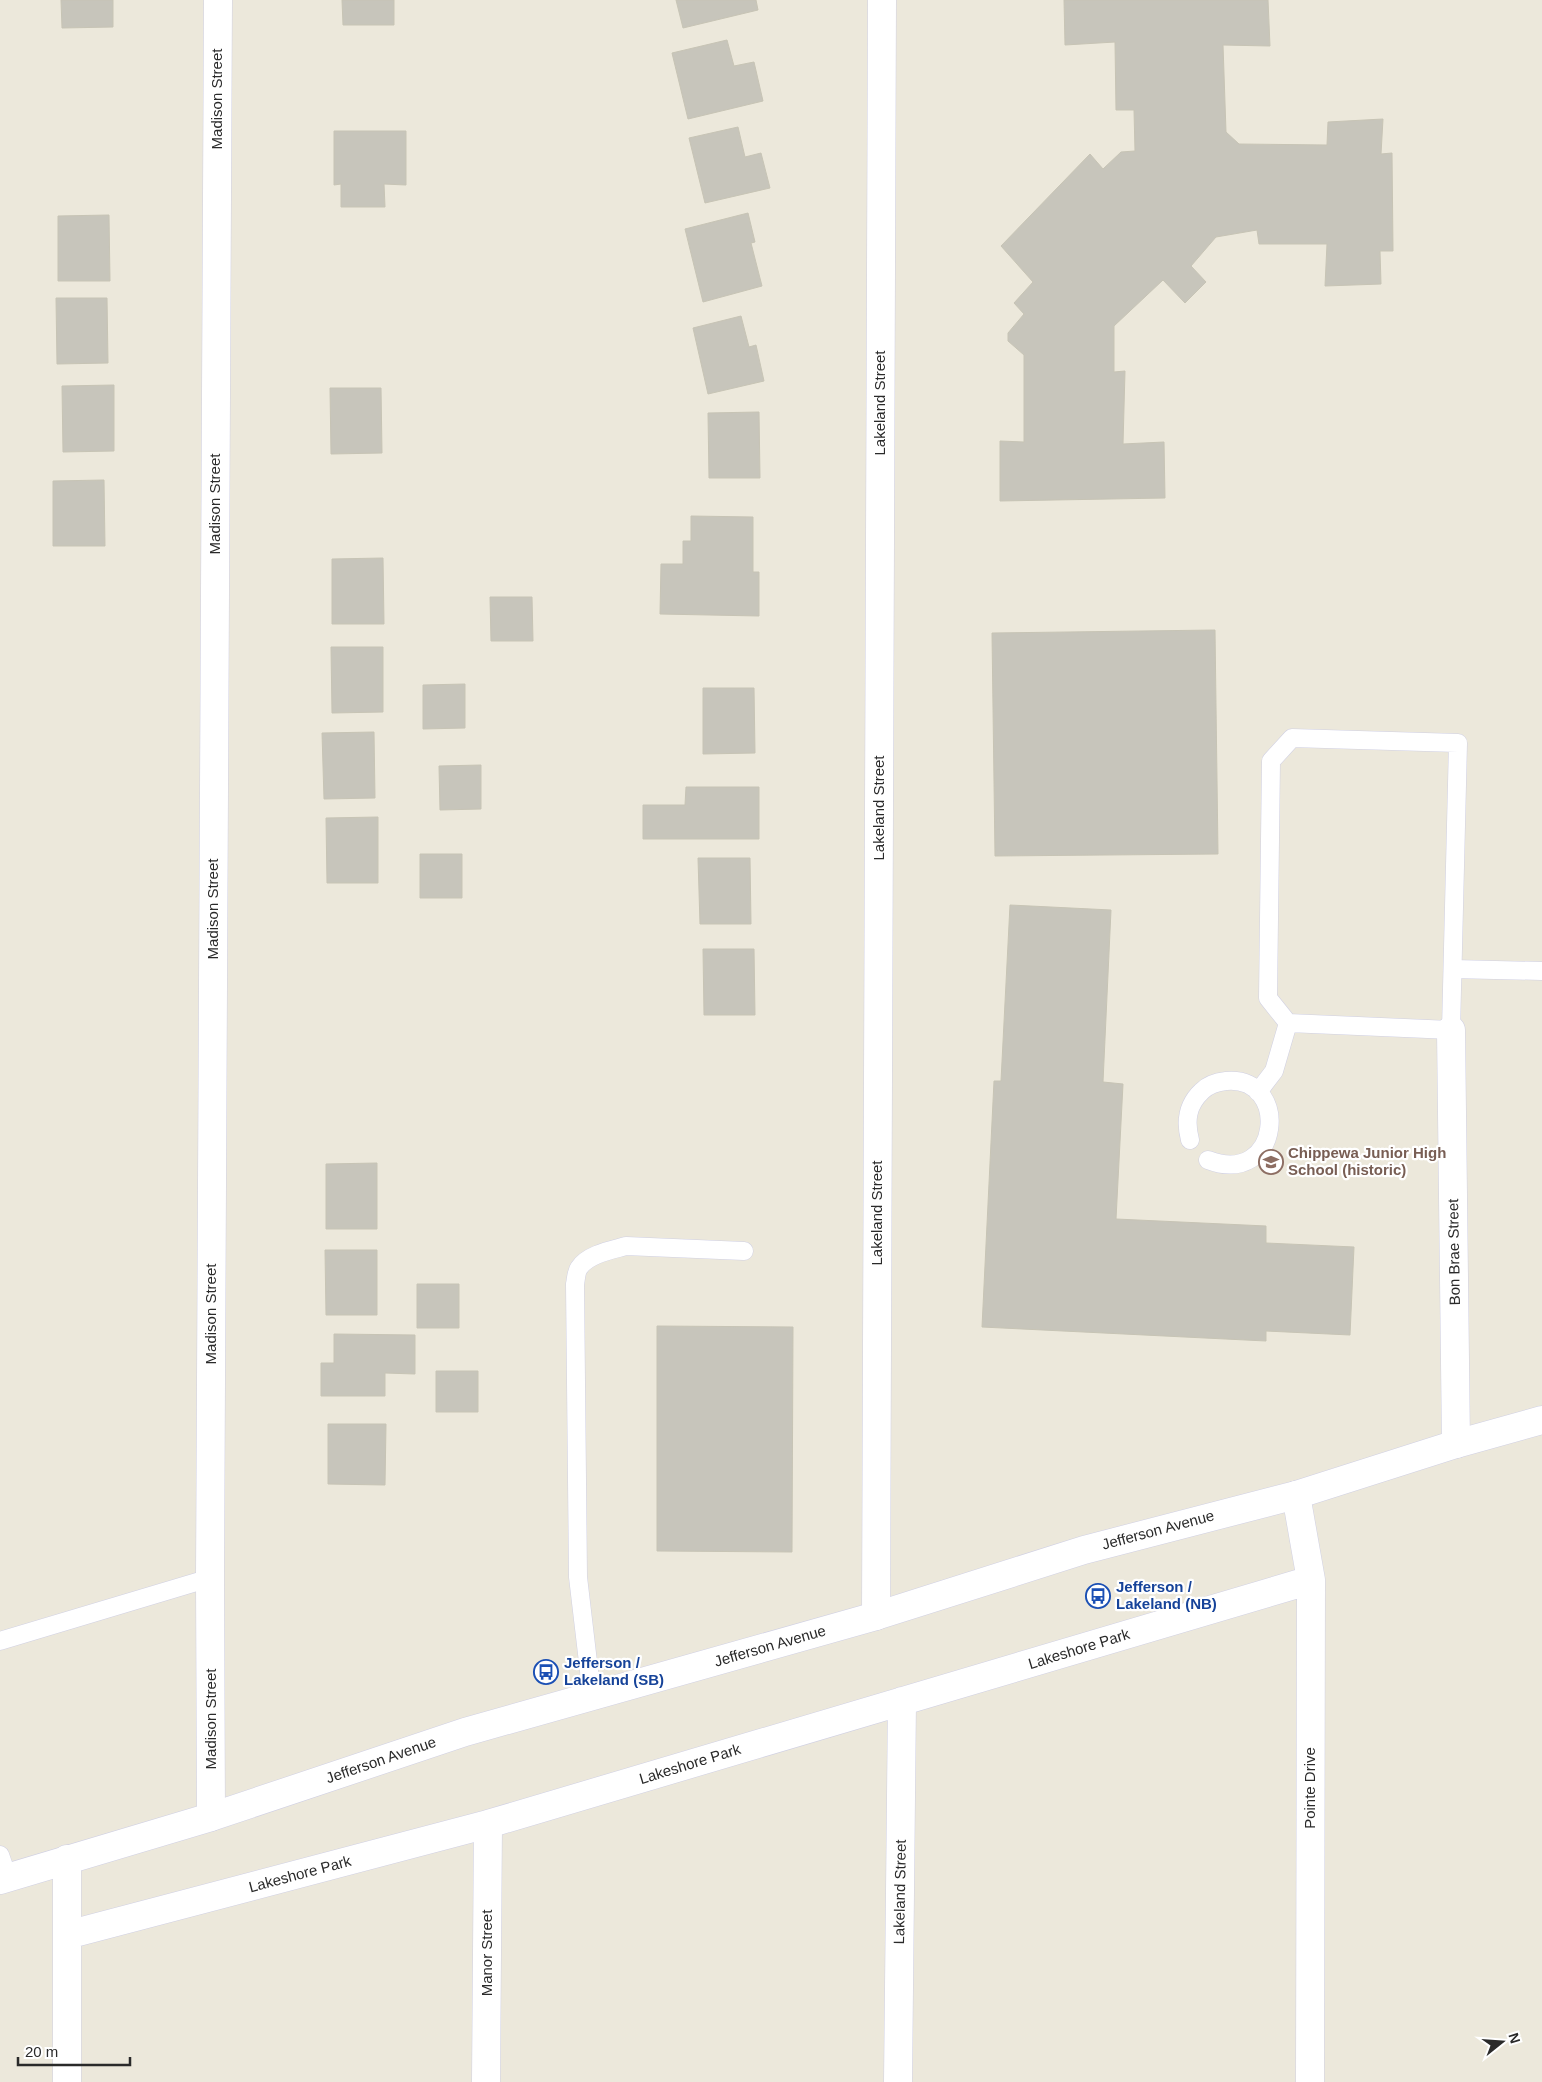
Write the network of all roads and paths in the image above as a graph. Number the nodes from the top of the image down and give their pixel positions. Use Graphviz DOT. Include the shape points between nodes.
graph roads {
  1 [pos="218,0"];
  2 [pos="882,0"];
  3 [pos="1453,969"];
  4 [pos="1542,971"];
  5 [pos="1288,1023"];
  6 [pos="1451,1030"];
  7 [pos="1258,1092"];
  8 [pos="1190,1140"];
  9 [pos="1208,1160"];
  10 [pos="744,1251"];
  11 [pos="1542,1420"];
  12 [pos="1456,1444"];
  13 [pos="1296,1495"];
  14 [pos="210,1578"];
  15 [pos="1311,1580"];
  16 [pos="876,1616"];
  17 [pos="0,1641"];
  18 [pos="592,1696"];
  19 [pos="902,1701"];
  20 [pos="211,1817"];
  21 [pos="488,1824"];
  22 [pos="67,1859"];
  23 [pos="2,1871"];
  24 [pos="66,1936"];
  25 [pos="67,2082"];
  26 [pos="486,2082"];
  27 [pos="898,2082"];
  28 [pos="1310,2082"];
  1 -- 14 [label="street, Madison Street"];
  2 -- 16 [label="street, Lakeland Street"];
  3 -- 4 [label="lane"];
  3 -- 5 [label="lane" via="1458,743 1292,738 1271,762 1268,998"];
  3 -- 6 [label="lane"];
  5 -- 6 [label="lane"];
  5 -- 7 [label="lane" via="1274,1071"];
  6 -- 12 [label="street, Bon Brae Street"];
  7 -- 8 [label="lane" via="1245,1084 1231,1081 1217,1082 1204,1088 1188,1112"];
  7 -- 9 [label="lane" via="1270,1116 1270,1129 1259,1153 1235,1165 1221,1165"];
  10 -- 18 [label="lane" via="626,1246 591,1258 579,1268 575,1284 578,1577"];
  11 -- 12 [label="street, Jefferson Avenue"];
  12 -- 13 [label="street, Jefferson Avenue"];
  13 -- 15 [label="street, Pointe Drive"];
  13 -- 16 [label="street, Jefferson Avenue" via="1084,1550"];
  14 -- 17 [label="lane"];
  14 -- 20 [label="street, Madison Street"];
  15 -- 19 [label="street, Lakeshore Park"];
  15 -- 28 [label="street, Pointe Drive"];
  16 -- 18 [label="street, Jefferson Avenue"];
  18 -- 20 [label="street, Jefferson Avenue" via="465,1732"];
  19 -- 21 [label="street, Lakeshore Park"];
  19 -- 27 [label="street, Lakeland Street"];
  20 -- 22 [label="street, Jefferson Avenue"];
  21 -- 24 [label="street, Lakeshore Park"];
  21 -- 26 [label="street, Manor Street"];
  22 -- 23 [label="street, Jefferson Avenue"];
  22 -- 24 [label="street"];
  24 -- 25 [label="street"];
}
